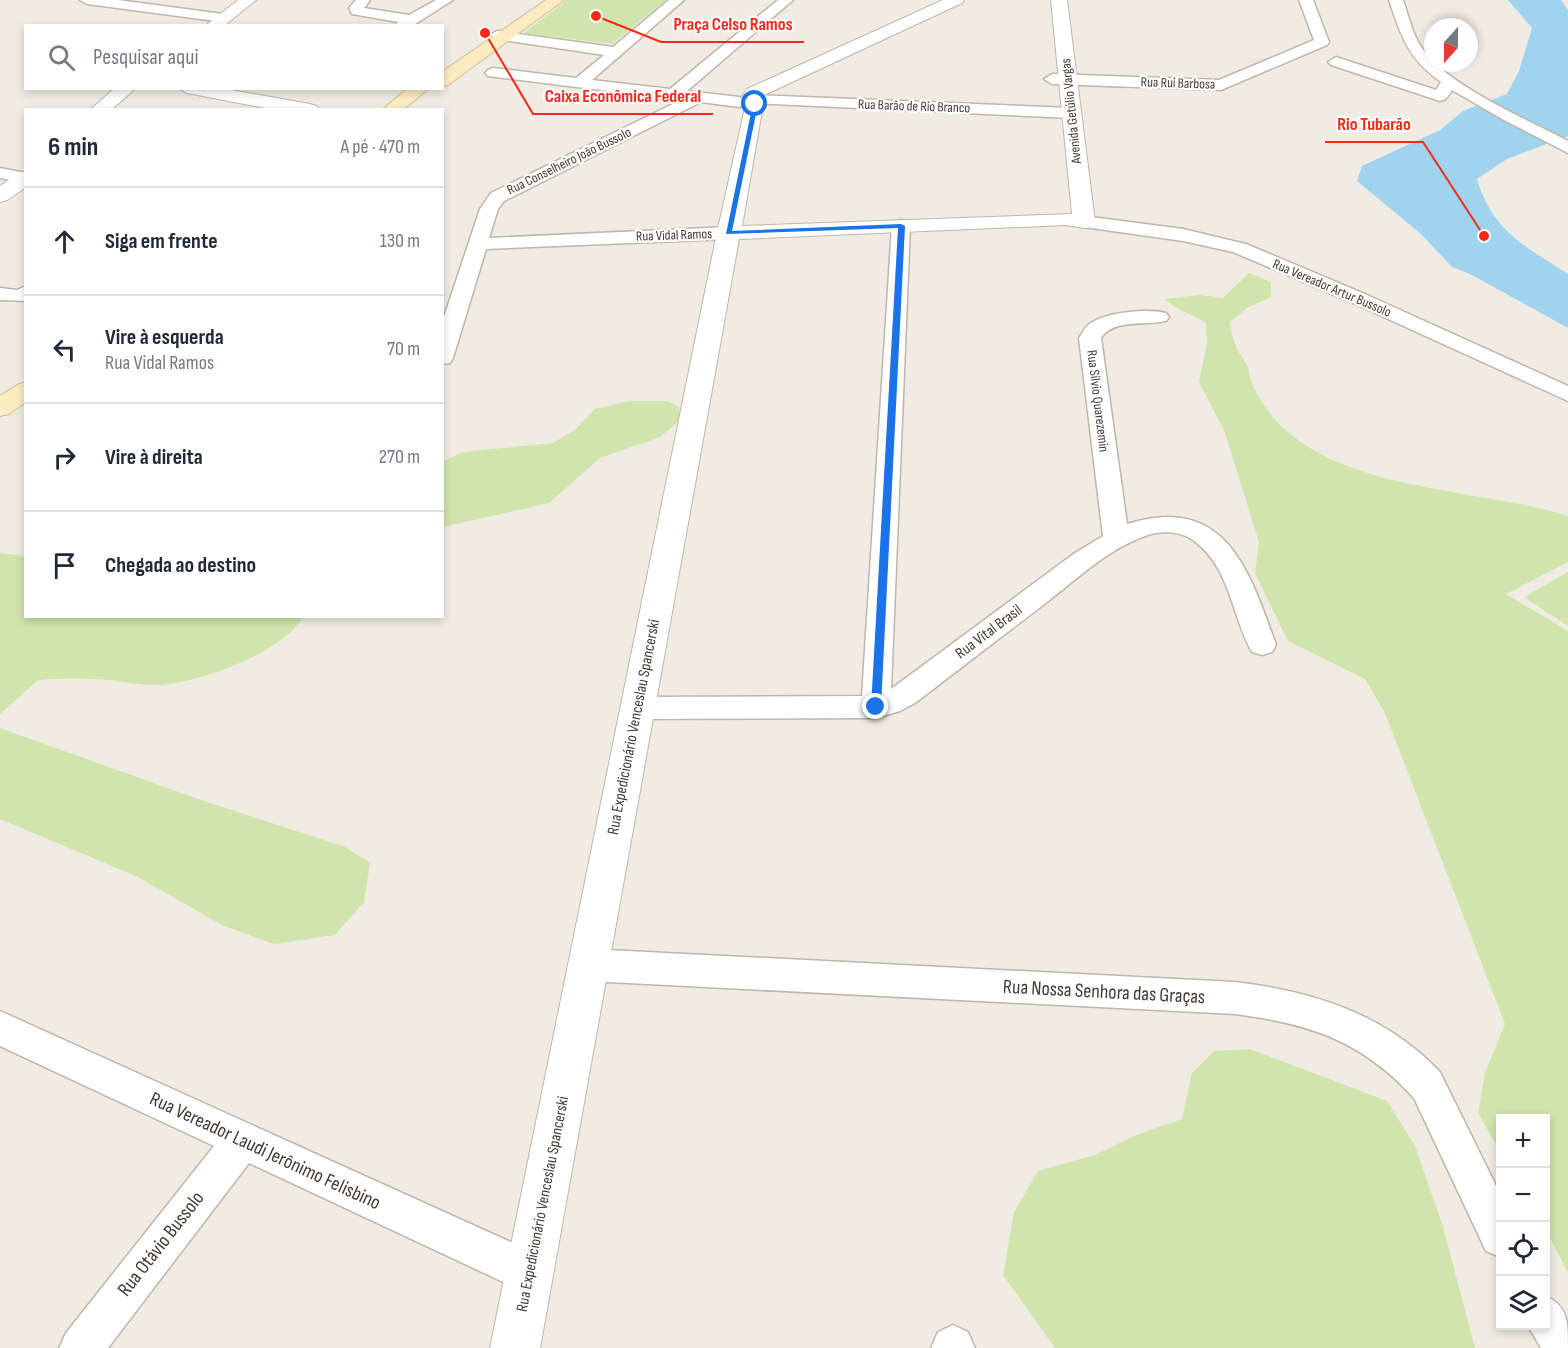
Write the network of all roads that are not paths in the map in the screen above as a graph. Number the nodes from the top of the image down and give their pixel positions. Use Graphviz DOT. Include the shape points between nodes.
graph roads {
  1 [pos="87,0"];
  2 [pos="248,0"];
  3 [pos="262,0"];
  4 [pos="363,0"];
  5 [pos="446,0"];
  6 [pos="546,0"];
  7 [pos="556,0"];
  8 [pos="677,0"];
  9 [pos="786,0"];
  10 [pos="956,0"];
  11 [pos="1059,0"];
  12 [pos="1396,0"];
  13 [pos="1302,7"];
  14 [pos="1050,12"];
  15 [pos="222,23"];
  16 [pos="406,23"];
  17 [pos="501,35"];
  18 [pos="616,52"];
  19 [pos="466,60"];
  20 [pos="1336,62"];
  21 [pos="444,72"];
  22 [pos="493,73"];
  23 [pos="1059,76"];
  24 [pos="444,79"];
  25 [pos="578,84"];
  26 [pos="1454,84"];
  27 [pos="124,90"];
  28 [pos="141,90"];
  29 [pos="198,90"];
  30 [pos="417,90"];
  31 [pos="429,90"];
  32 [pos="673,95"];
  33 [pos="697,98"];
  34 [pos="750,101"];
  35 [pos="102,108"];
  36 [pos="119,108"];
  37 [pos="299,108"];
  38 [pos="394,108"];
  39 [pos="405,108"];
  40 [pos="1063,112"];
  41 [pos="1568,148"];
  42 [pos="14,175"];
  43 [pos="0,196"];
  44 [pos="1075,220"];
  45 [pos="901,226"];
  46 [pos="728,233"];
  47 [pos="479,244"];
  48 [pos="0,294"];
  49 [pos="24,294"];
  50 [pos="1160,316"];
  51 [pos="444,352"];
  52 [pos="18,388"];
  53 [pos="1568,394"];
  54 [pos="0,408"];
  55 [pos="1116,540"];
  56 [pos="1262,645"];
  57 [pos="876,707"];
  58 [pos="638,708"];
  59 [pos="588,965"];
  60 [pos="0,1028"];
  61 [pos="242,1141"];
  62 [pos="1496,1229"];
  63 [pos="531,1273"];
  64 [pos="1550,1325"];
  65 [pos="81,1348"];
  66 [pos="515,1348"];
  67 [pos="1565,1348"];
  1 -- 15 [label="street"];
  2 -- 15 [label="street"];
  3 -- 15 [label="street"];
  4 -- 16 [label="street" via="357,11"];
  5 -- 16 [label="street"];
  6 -- 17 [label="main road"];
  7 -- 17 [label="main road"];
  8 -- 18 [label="street"];
  9 -- 32 [label="street"];
  10 -- 34 [label="street" via="753,93"];
  11 -- 14 [label="street, Avenida Getúlio Vargas"];
  12 -- 26 [label="street" via="1416,52"];
  13 -- 23 [label="street, Rua Rui Barbosa" via="1313,34 1322,42 1296,49 1221,85"];
  14 -- 23 [label="street, Avenida Getúlio Vargas"];
  17 -- 18 [label="street"];
  17 -- 19 [label="main road"];
  18 -- 25 [label="street"];
  19 -- 21 [label="main road"];
  19 -- 24 [label="main road"];
  20 -- 26 [label="street" via="1440,96"];
  22 -- 25 [label="street, Rua Barão de Rio Branco"];
  23 -- 40 [label="street, Avenida Getúlio Vargas"];
  25 -- 32 [label="street, Rua Barão de Rio Branco"];
  26 -- 41 [label="street"];
  27 -- 35 [label="street"];
  28 -- 36 [label="street"];
  29 -- 37 [label="street"];
  30 -- 38 [label="main road"];
  31 -- 39 [label="main road"];
  32 -- 33 [label="street, Rua Barão de Rio Branco"];
  33 -- 34 [label="street, Rua Barão de Rio Branco"];
  33 -- 47 [label="street, Rua Conselheiro João Bussolo" via="503,193 491,204"];
  34 -- 40 [label="street, Rua Barão de Rio Branco"];
  34 -- 46 [label="street, Rua Expedicionário Venceslau Spancerski"];
  40 -- 44 [label="street, Avenida Getúlio Vargas"];
  42 -- 43 [label="street"];
  44 -- 45 [label="street, Rua Vidal Ramos"];
  44 -- 53 [label="street, Rua Vereador Artur Bussolo" via="1183,235 1239,248"];
  45 -- 46 [label="street, Rua Vidal Ramos"];
  45 -- 57 [label="street"];
  46 -- 47 [label="street, Rua Vidal Ramos"];
  46 -- 58 [label="street, Rua Expedicionário Venceslau Spancerski"];
  47 -- 51 [label="street, Rua Conselheiro João Bussolo"];
  48 -- 49 [label="street"];
  50 -- 55 [label="street, Rua Sílvio Quarezemin" via="1101,325 1090,338"];
  52 -- 54 [label="main road"];
  55 -- 56 [label="street, Rua Vital Brasil" via="1156,525 1180,525 1201,533 1224,557 1236,578"];
  55 -- 57 [label="street, Rua Vital Brasil" via="905,695"];
  57 -- 58 [label="street, Rua Vital Brasil"];
  58 -- 59 [label="street, Rua Expedicionário Venceslau Spancerski"];
  59 -- 62 [label="street, Rua Nossa Senhora das Graças" via="1235,998 1287,1005 1324,1016 1366,1037 1414,1070 1427,1085"];
  59 -- 63 [label="street, Rua Expedicionário Venceslau Spancerski"];
  60 -- 61 [label="street, Rua Vereador Laudi Jerônimo Felisbino"];
  61 -- 63 [label="street, Rua Vereador Laudi Jerônimo Felisbino"];
  61 -- 65 [label="street, Rua Otávio Bussolo"];
  63 -- 66 [label="street, Rua Expedicionário Venceslau Spancerski"];
  64 -- 67 [label="street"];
}
